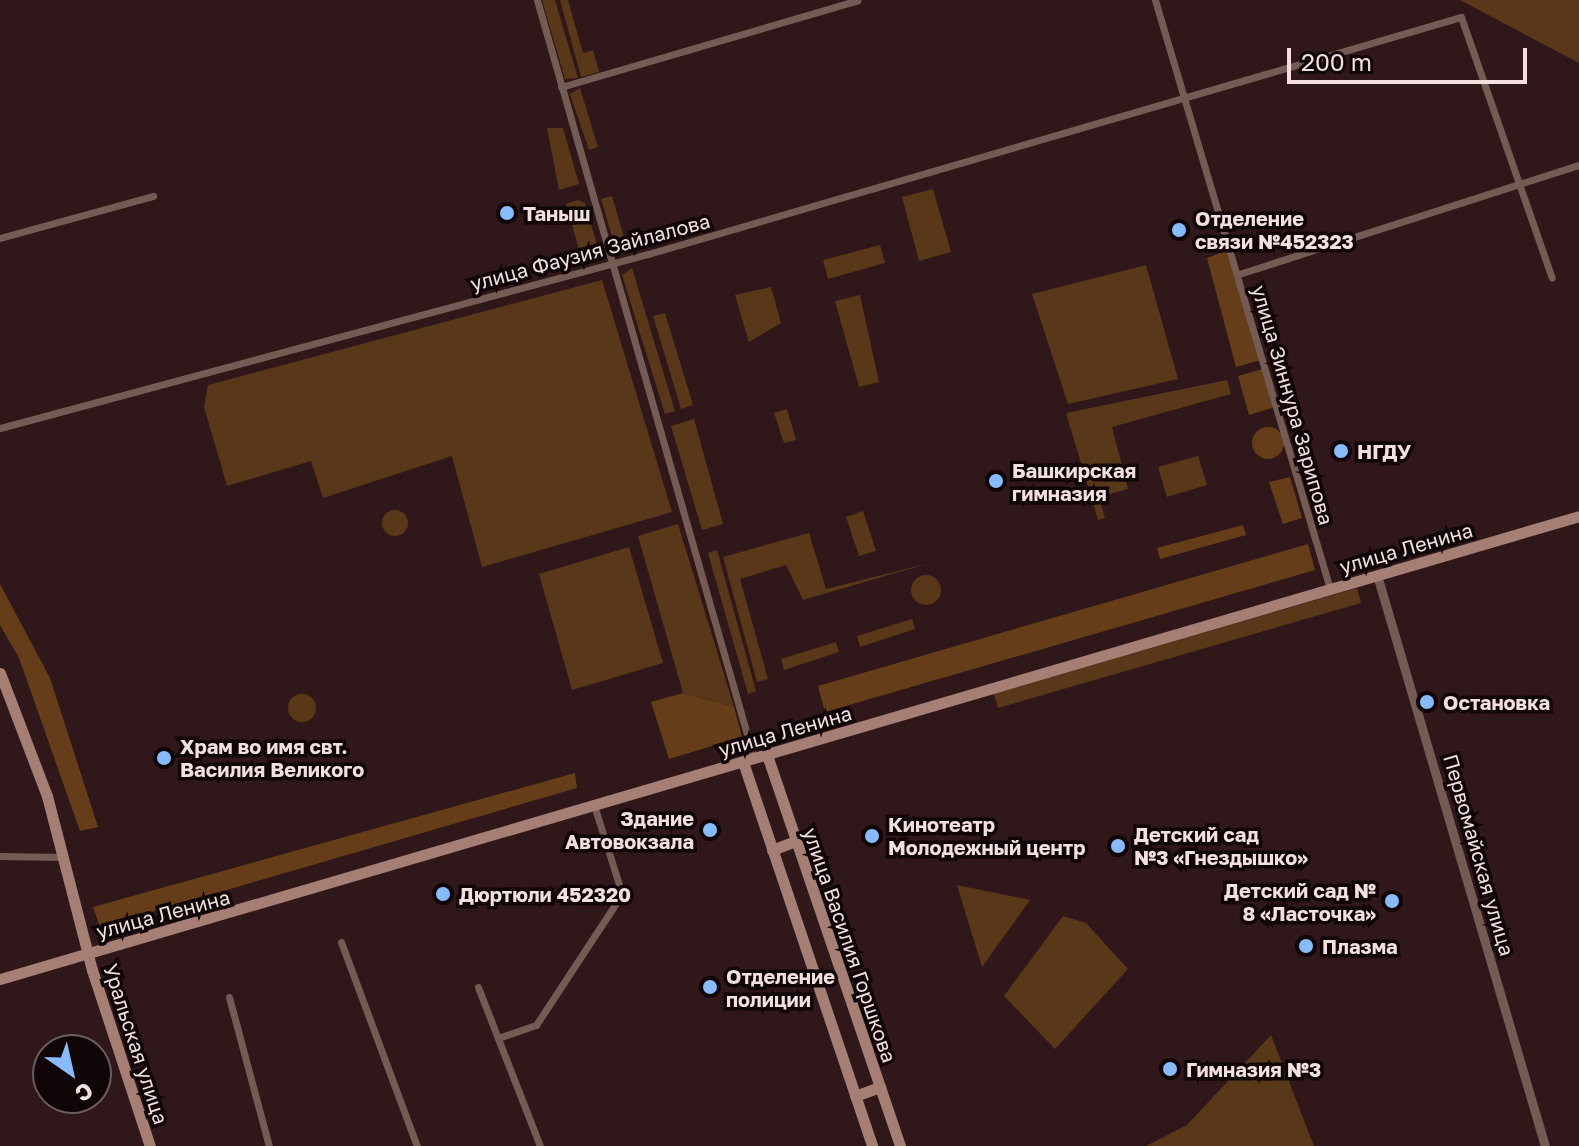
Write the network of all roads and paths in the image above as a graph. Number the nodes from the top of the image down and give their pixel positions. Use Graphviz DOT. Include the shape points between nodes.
graph roads {
  1 [pos="537,0"];
  2 [pos="858,0"];
  3 [pos="1155,0"];
  4 [pos="561,87"];
  5 [pos="1186,100"];
  6 [pos="1579,165"];
  7 [pos="1521,184"];
  8 [pos="153,196"];
  9 [pos="0,238"];
  10 [pos="612,263"];
  11 [pos="1239,274"];
  12 [pos="1552,278"];
  13 [pos="0,428"];
  14 [pos="1579,516"];
  15 [pos="1377,575"];
  16 [pos="1330,589"];
  17 [pos="0,673"];
  18 [pos="767,755"];
  19 [pos="748,760"];
  20 [pos="594,805"];
  21 [pos="796,841"];
  22 [pos="772,850"];
  23 [pos="0,856"];
  24 [pos="63,857"];
  25 [pos="341,942"];
  26 [pos="88,953"];
  27 [pos="0,979"];
  28 [pos="478,987"];
  29 [pos="229,997"];
  30 [pos="498,1038"];
  31 [pos="880,1087"];
  32 [pos="855,1096"];
  33 [pos="150,1146"];
  34 [pos="269,1146"];
  35 [pos="417,1146"];
  36 [pos="540,1146"];
  37 [pos="872,1146"];
  38 [pos="900,1146"];
  39 [pos="1545,1146"];
  1 -- 4 [label="street"];
  2 -- 4 [label="street"];
  3 -- 5 [label="street, улица Зиннура Зарипова"];
  4 -- 10 [label="street"];
  5 -- 7 [label="street, улица Фаузия Зайлалова" via="1461,17"];
  5 -- 10 [label="street, улица Фаузия Зайлалова"];
  5 -- 11 [label="street, улица Зиннура Зарипова"];
  6 -- 7 [label="street"];
  7 -- 11 [label="street"];
  7 -- 12 [label="street"];
  8 -- 9 [label="street"];
  10 -- 13 [label="street, улица Фаузия Зайлалова"];
  10 -- 19 [label="street"];
  11 -- 16 [label="street, улица Зиннура Зарипова"];
  14 -- 15 [label="main road, улица Ленина"];
  15 -- 16 [label="main road, улица Ленина"];
  15 -- 39 [label="street, Первомайская улица"];
  16 -- 18 [label="main road, улица Ленина"];
  17 -- 24 [label="main road, Уральская улица" via="34,755"];
  18 -- 19 [label="main road, улица Ленина"];
  18 -- 21 [label="main road, улица Василия Горшкова"];
  19 -- 20 [label="main road, улица Ленина"];
  19 -- 22 [label="main road"];
  20 -- 26 [label="main road, улица Ленина"];
  20 -- 30 [label="street" via="622,894 536,1025"];
  21 -- 22 [label="main road"];
  21 -- 31 [label="main road, улица Василия Горшкова"];
  22 -- 32 [label="main road"];
  23 -- 24 [label="street"];
  24 -- 26 [label="main road, Уральская улица"];
  25 -- 35 [label="street"];
  26 -- 27 [label="main road, улица Ленина"];
  26 -- 33 [label="main road, Уральская улица"];
  28 -- 30 [label="street"];
  29 -- 34 [label="street"];
  30 -- 36 [label="street"];
  31 -- 32 [label="main road"];
  31 -- 38 [label="main road, улица Василия Горшкова"];
  32 -- 37 [label="main road"];
}
